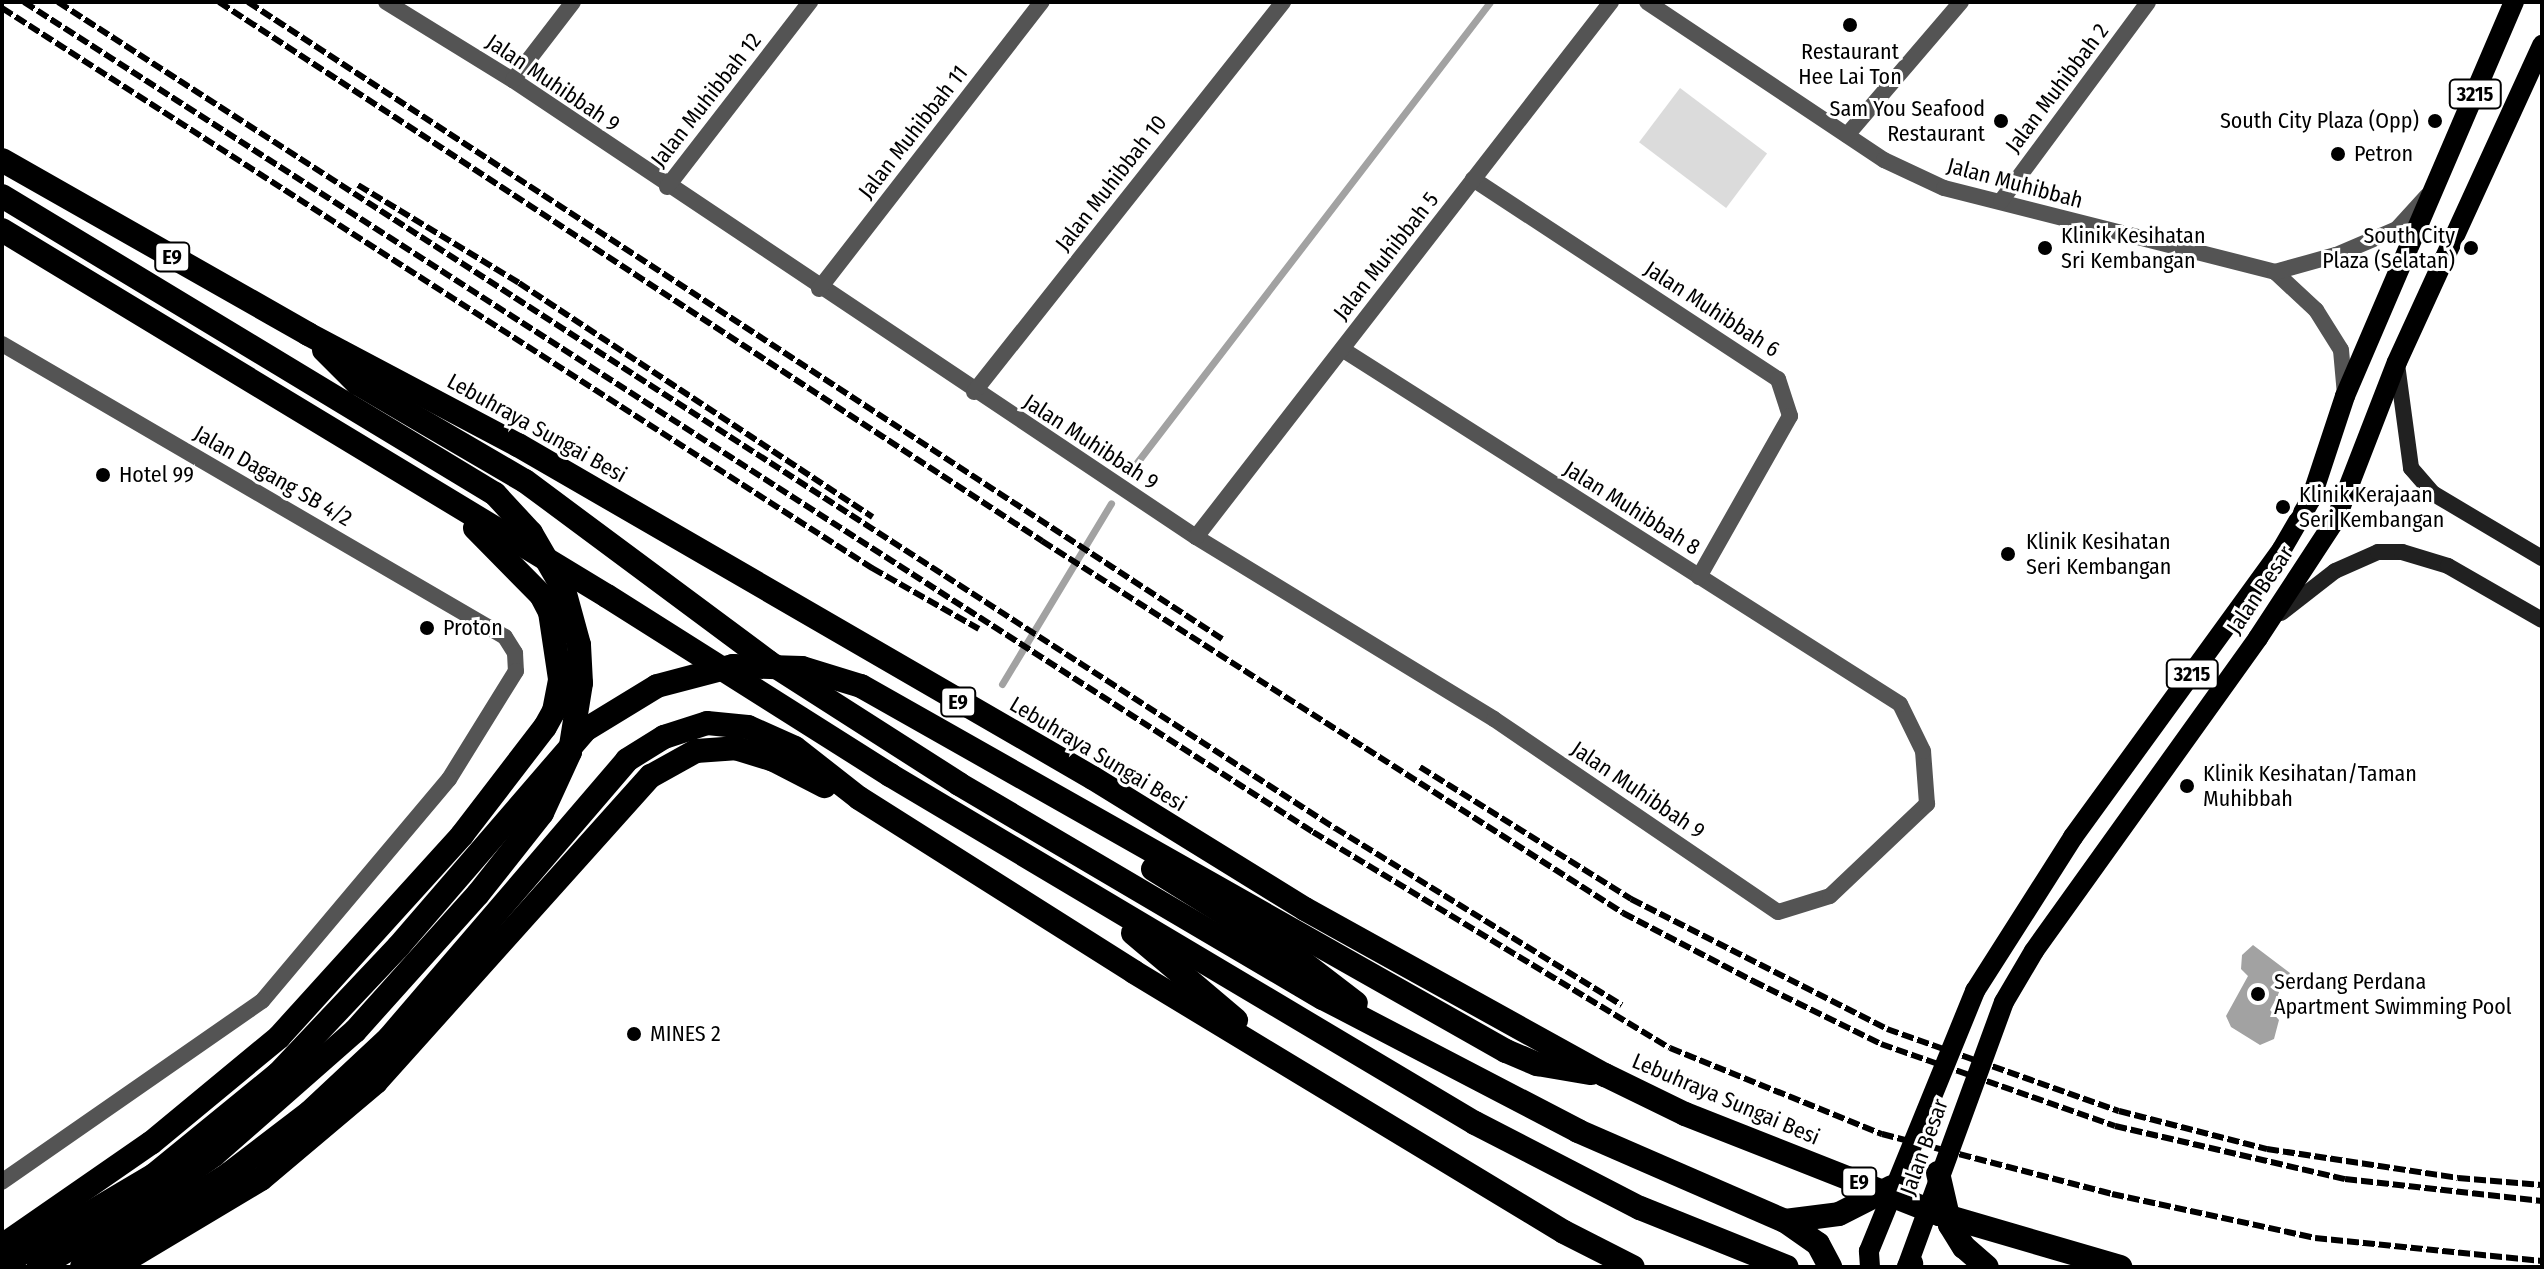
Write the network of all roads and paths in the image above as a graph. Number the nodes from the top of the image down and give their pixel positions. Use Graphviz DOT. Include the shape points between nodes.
graph roads {
  1 [pos="386,2"];
  2 [pos="573,2"];
  3 [pos="810,2"];
  4 [pos="1042,2"];
  5 [pos="1283,2"];
  6 [pos="1611,2"];
  7 [pos="1647,2"];
  8 [pos="1961,2"];
  9 [pos="2148,2"];
  10 [pos="2514,2"];
  11 [pos="2542,45"];
  12 [pos="513,80"];
  13 [pos="1847,135"];
  14 [pos="2,160"];
  15 [pos="1473,179"];
  16 [pos="667,187"];
  17 [pos="2435,187"];
  18 [pos="2,196"];
  19 [pos="2001,201"];
  20 [pos="2,230"];
  21 [pos="2275,272"];
  22 [pos="819,289"];
  23 [pos="308,334"];
  24 [pos="2,344"];
  25 [pos="1342,349"];
  26 [pos="2397,362"];
  27 [pos="974,392"];
  28 [pos="2345,396"];
  29 [pos="442,497"];
  30 [pos="1196,537"];
  31 [pos="2542,558"];
  32 [pos="1699,577"];
  33 [pos="2542,620"];
  34 [pos="2258,638"];
  35 [pos="1900,704"];
  36 [pos="859,798"];
  37 [pos="1112,829"];
  38 [pos="1115,911"];
  39 [pos="1371,1019"];
  40 [pos="1249,1038"];
  41 [pos="1605,1075"];
  42 [pos="1938,1173"];
  43 [pos="2,1182"];
  44 [pos="1896,1184"];
  45 [pos="1785,1221"];
  46 [pos="2,1246"];
  47 [pos="2,1265"];
  48 [pos="1909,1266"];
  49 [pos="39,1267"];
  50 [pos="82,1267"];
  51 [pos="114,1267"];
  52 [pos="1633,1267"];
  53 [pos="1787,1267"];
  54 [pos="1830,1267"];
  55 [pos="1870,1267"];
  56 [pos="1987,1267"];
  57 [pos="2120,1267"];
  1 -- 12 [label="street, Jalan Muhibbah 9"];
  2 -- 12 [label="street"];
  3 -- 16 [label="street, Jalan Muhibbah 12"];
  4 -- 22 [label="street, Jalan Muhibbah 11"];
  5 -- 27 [label="street, Jalan Muhibbah 10"];
  6 -- 15 [label="street, Jalan Muhibbah 5"];
  7 -- 13 [label="street, Jalan Muhibbah"];
  8 -- 13 [label="street"];
  9 -- 19 [label="street, Jalan Muhibbah 2"];
  10 -- 17 [label="main road, Jalan Besar / 3215"];
  11 -- 26 [label="main road, Jalan Besar / 3215"];
  12 -- 16 [label="street, Jalan Muhibbah 9"];
  13 -- 19 [label="street, Jalan Muhibbah" via="1884,160 1944,188"];
  14 -- 23 [label="highway, Lebuhraya Sungai Besi / E9"];
  15 -- 25 [label="street, Jalan Muhibbah 5"];
  15 -- 32 [label="street, Jalan Muhibbah 6" via="1778,379 1790,416"];
  16 -- 22 [label="street, Jalan Muhibbah 9"];
  17 -- 21 [label="street" via="2397,229 2336,255"];
  17 -- 28 [label="main road, Jalan Besar / 3215"];
  18 -- 49 [label="highway" via="495,494 531,533 564,590 579,645 581,683 570,752 542,813 478,894 355,1031 214,1155 136,1210"];
  19 -- 21 [label="street, Jalan Muhibbah"];
  20 -- 29 [label="highway"];
  21 -- 28 [label="street, Jalan Muhibbah" via="2316,310 2341,350"];
  22 -- 27 [label="street, Jalan Muhibbah 9"];
  23 -- 39 [label="highway" via="357,383 525,481 767,661 851,716 1168,908 1323,998"];
  23 -- 41 [label="highway, Lebuhraya Sungai Besi / E9" via="518,445 1093,778 1305,909"];
  24 -- 43 [label="street, Jalan Dagang SB 4/2" via="505,637 515,653 516,671 449,779 262,1001"];
  25 -- 30 [label="street, Jalan Muhibbah 5"];
  25 -- 32 [label="street, Jalan Muhibbah 8"];
  26 -- 31 [label="main road" via="2411,468 2434,494"];
  26 -- 34 [label="main road, Jalan Besar / 3215" via="2336,519"];
  27 -- 30 [label="street, Jalan Muhibbah 9"];
  28 -- 44 [label="main road, Jalan Besar / 3215" via="2322,474 2282,549 2073,837 1975,991"];
  29 -- 38 [label="highway"];
  29 -- 46 [label="highway" via="546,604 560,661 554,711 462,835 279,1037 151,1143"];
  30 -- 35 [label="street, Jalan Muhibbah 9" via="1494,719 1778,912 1830,896 1927,804 1923,751"];
  32 -- 35 [label="street, Jalan Muhibbah 8"];
  33 -- 34 [label="main road" via="2448,566 2402,552 2378,552 2316,581"];
  34 -- 42 [label="main road, Jalan Besar / 3215" via="2034,951 2004,1002"];
  36 -- 40 [label="highway" via="1134,972"];
  36 -- 50 [label="highway" via="795,748 748,727 707,723 645,746 606,781 389,1038 345,1081 229,1174"];
  36 -- 51 [label="highway" via="753,752 715,748 674,760 625,800 376,1082 261,1179"];
  37 -- 39 [label="highway" via="1135,857 1350,997"];
  37 -- 41 [label="highway" via="1506,1051 1537,1064"];
  37 -- 47 [label="highway" via="861,686 802,668 733,666 657,686 585,730 322,1031 231,1117 154,1175"];
  38 -- 40 [label="highway" via="1162,961 1235,1018"];
  38 -- 53 [label="highway" via="1552,1165 1640,1208"];
  39 -- 45 [label="highway" via="1578,1131"];
  40 -- 52 [label="highway" via="1502,1195"];
  41 -- 57 [label="highway, Lebuhraya Sungai Besi / E9" via="1685,1114 1939,1214"];
  42 -- 48 [label="main road, Jalan Besar / 3215"];
  42 -- 56 [label="highway" via="1950,1225 1964,1247"];
  44 -- 45 [label="highway" via="1839,1214"];
  44 -- 55 [label="main road, Jalan Besar" via="1869,1251"];
  45 -- 54 [label="highway" via="1818,1244"];
}
